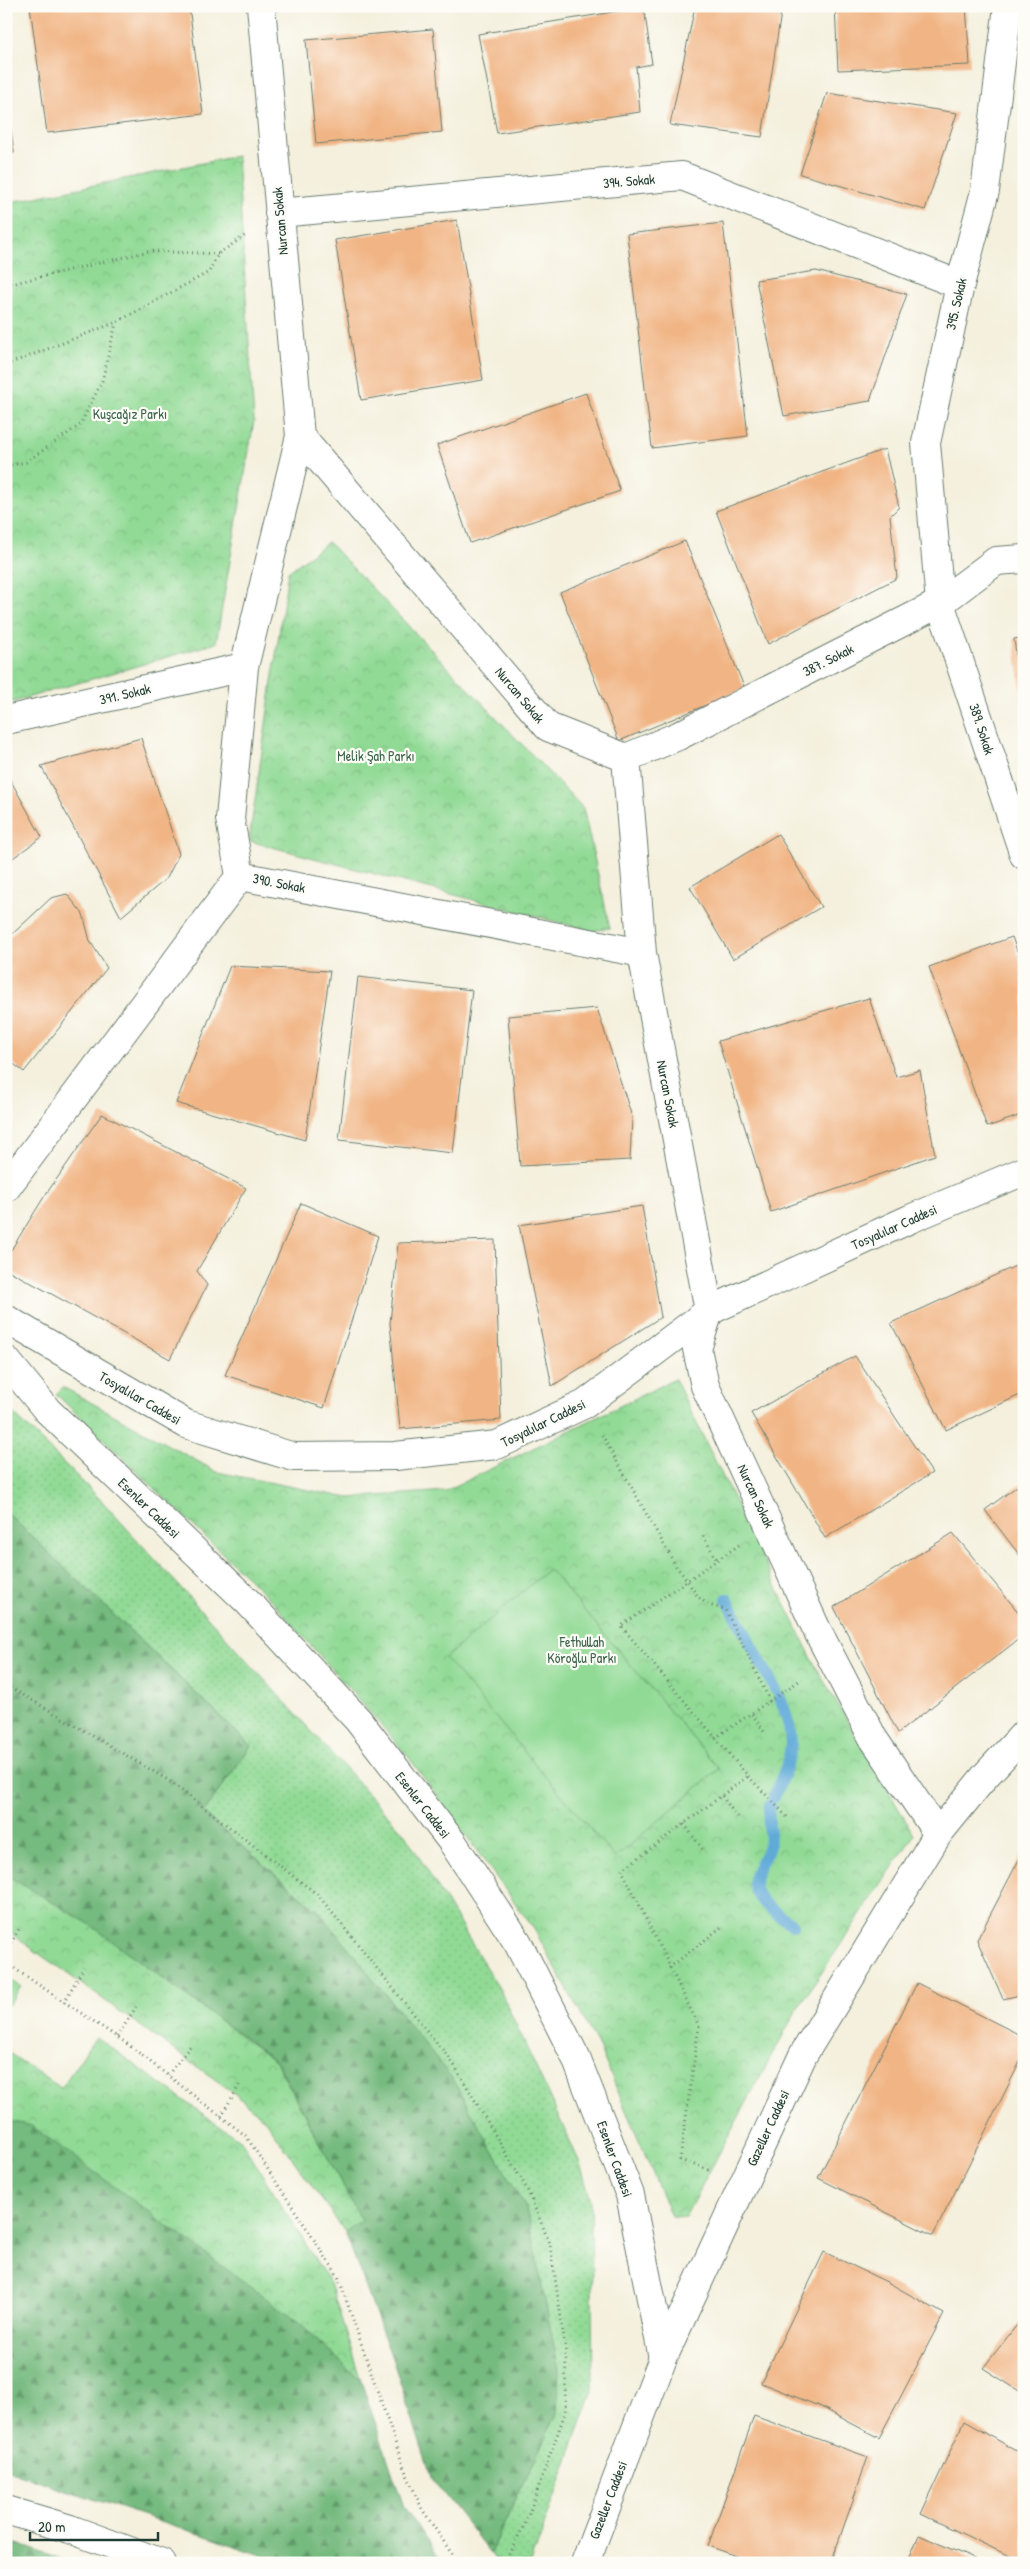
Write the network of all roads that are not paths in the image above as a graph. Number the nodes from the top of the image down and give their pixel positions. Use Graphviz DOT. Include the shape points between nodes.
graph roads {
  1 [pos="261,6"];
  2 [pos="1008,6"];
  3 [pos="279,213"];
  4 [pos="960,285"];
  5 [pos="300,436"];
  6 [pos="1024,559"];
  7 [pos="940,603"];
  8 [pos="244,667"];
  9 [pos="6,720"];
  10 [pos="626,758"];
  11 [pos="1024,855"];
  12 [pos="240,876"];
  13 [pos="642,953"];
  14 [pos="1024,1171"];
  15 [pos="6,1188"];
  16 [pos="708,1311"];
  17 [pos="6,1319"];
  18 [pos="6,1360"];
  19 [pos="1024,1734"];
  20 [pos="938,1834"];
  21 [pos="663,2358"];
  22 [pos="6,2510"];
  23 [pos="162,2563"];
  24 [pos="585,2563"];
  1 -- 3 [label="street, Nurcan Sokak"];
  2 -- 4 [label="street, 395. Sokak" via="985,191"];
  3 -- 4 [label="street, 394. Sokak" via="682,176"];
  3 -- 5 [label="street, Nurcan Sokak"];
  4 -- 7 [label="street, 395. Sokak" via="926,443"];
  5 -- 8 [label="street, Nurcan Sokak"];
  5 -- 10 [label="street, Nurcan Sokak" via="548,727"];
  6 -- 7 [label="street, 387. Sokak" via="996,561"];
  7 -- 10 [label="street, 387. Sokak" via="678,736"];
  7 -- 11 [label="street, 389. Sokak"];
  8 -- 9 [label="street, 391. Sokak"];
  8 -- 12 [label="street, Nurcan Sokak" via="230,819"];
  10 -- 13 [label="street, Nurcan Sokak"];
  12 -- 13 [label="street, 390. Sokak"];
  12 -- 15 [label="street, 390. Sokak"];
  13 -- 16 [label="street, Nurcan Sokak"];
  14 -- 16 [label="street, Tosyalılar Caddesi"];
  16 -- 17 [label="street, Tosyalılar Caddesi" via="585,1404 497,1446 386,1456 294,1457 186,1424"];
  16 -- 20 [label="street, Nurcan Sokak" via="697,1349 705,1386 817,1630 873,1738"];
  18 -- 21 [label="street, Esenler Caddesi" via="47,1410 248,1602 351,1713 464,1859 518,1942 576,2058 630,2195"];
  19 -- 20 [label="street, Gazeller Caddesi"];
  20 -- 21 [label="street, Gazeller Caddesi" via="803,2055"];
  21 -- 24 [label="street, Gazeller Caddesi"];
  22 -- 23 [label="street"];
}
